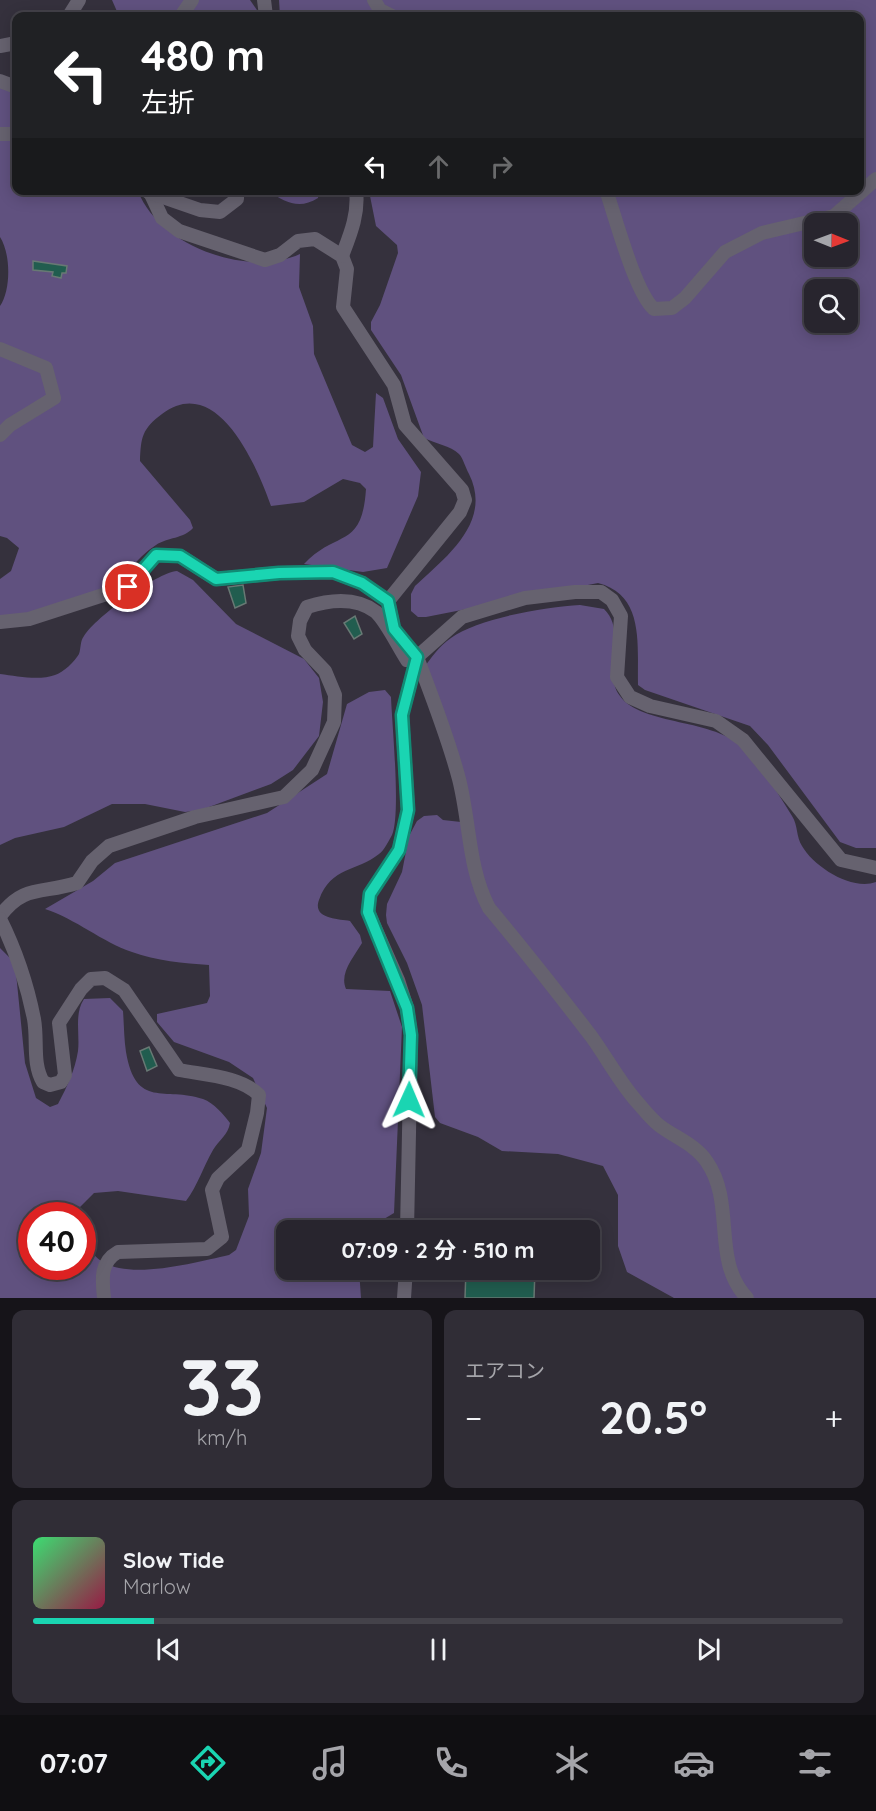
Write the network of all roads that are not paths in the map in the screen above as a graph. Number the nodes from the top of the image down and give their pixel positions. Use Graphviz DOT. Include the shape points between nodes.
graph roads {
  1 [pos="374,0"];
  2 [pos="384,12"];
  3 [pos="876,179"];
  4 [pos="864,190"];
  5 [pos="150,195"];
  6 [pos="158,195"];
  7 [pos="237,195"];
  8 [pos="357,195"];
  9 [pos="608,195"];
  10 [pos="858,195"];
  11 [pos="342,256"];
  12 [pos="0,349"];
  13 [pos="0,435"];
  14 [pos="388,601"];
  15 [pos="0,622"];
  16 [pos="417,657"];
  17 [pos="876,868"];
  18 [pos="0,917"];
  19 [pos="407,1220"];
  20 [pos="405,1280"];
  21 [pos="104,1298"];
  22 [pos="404,1298"];
  23 [pos="747,1298"];
  1 -- 2 [label="street"];
  3 -- 4 [label="street"];
  5 -- 11 [label="street" via="162,218 179,231 265,260 280,255 298,241 315,239"];
  6 -- 7 [label="street" via="200,210 220,212"];
  8 -- 11 [label="street" via="358,204"];
  9 -- 10 [label="street" via="638,286 654,309 672,308 685,298 725,252 762,233 834,216"];
  11 -- 14 [label="street" via="347,268 343,307 394,385 405,425 462,490 465,500 460,512"];
  12 -- 13 [label="street" via="46,368 54,398"];
  14 -- 15 [label="street" via="362,583 333,572 216,579 180,556 156,555 128,587 29,620"];
  14 -- 16 [label="street" via="394,629"];
  16 -- 17 [label="street" via="462,617 525,598 601,592 612,600 621,616 617,677 630,697 650,706 716,720 743,740 841,860"];
  16 -- 18 [label="street" via="407,660 376,613 353,602 328,601 307,607 298,636 304,650 325,671 335,695 334,722 312,770 284,797 195,817 109,846 76,883 13,899"];
  16 -- 19 [label="street" via="402,715 408,810 399,850 370,894 368,912 398,980 411,1035"];
  16 -- 23 [label="street" via="459,779 480,892 636,1102 707,1161 717,1179 724,1212 729,1269"];
  18 -- 21 [label="street" via="26,985 34,1022 37,1071 43,1082 61,1082 65,1075 59,1023 69,1005 91,979 105,978 124,990 179,1070 213,1075 253,1089 259,1095 248,1150 218,1178 212,1190 222,1237 207,1249 118,1252 110,1256 105,1264"];
  20 -- 22 [label="street"];
}
